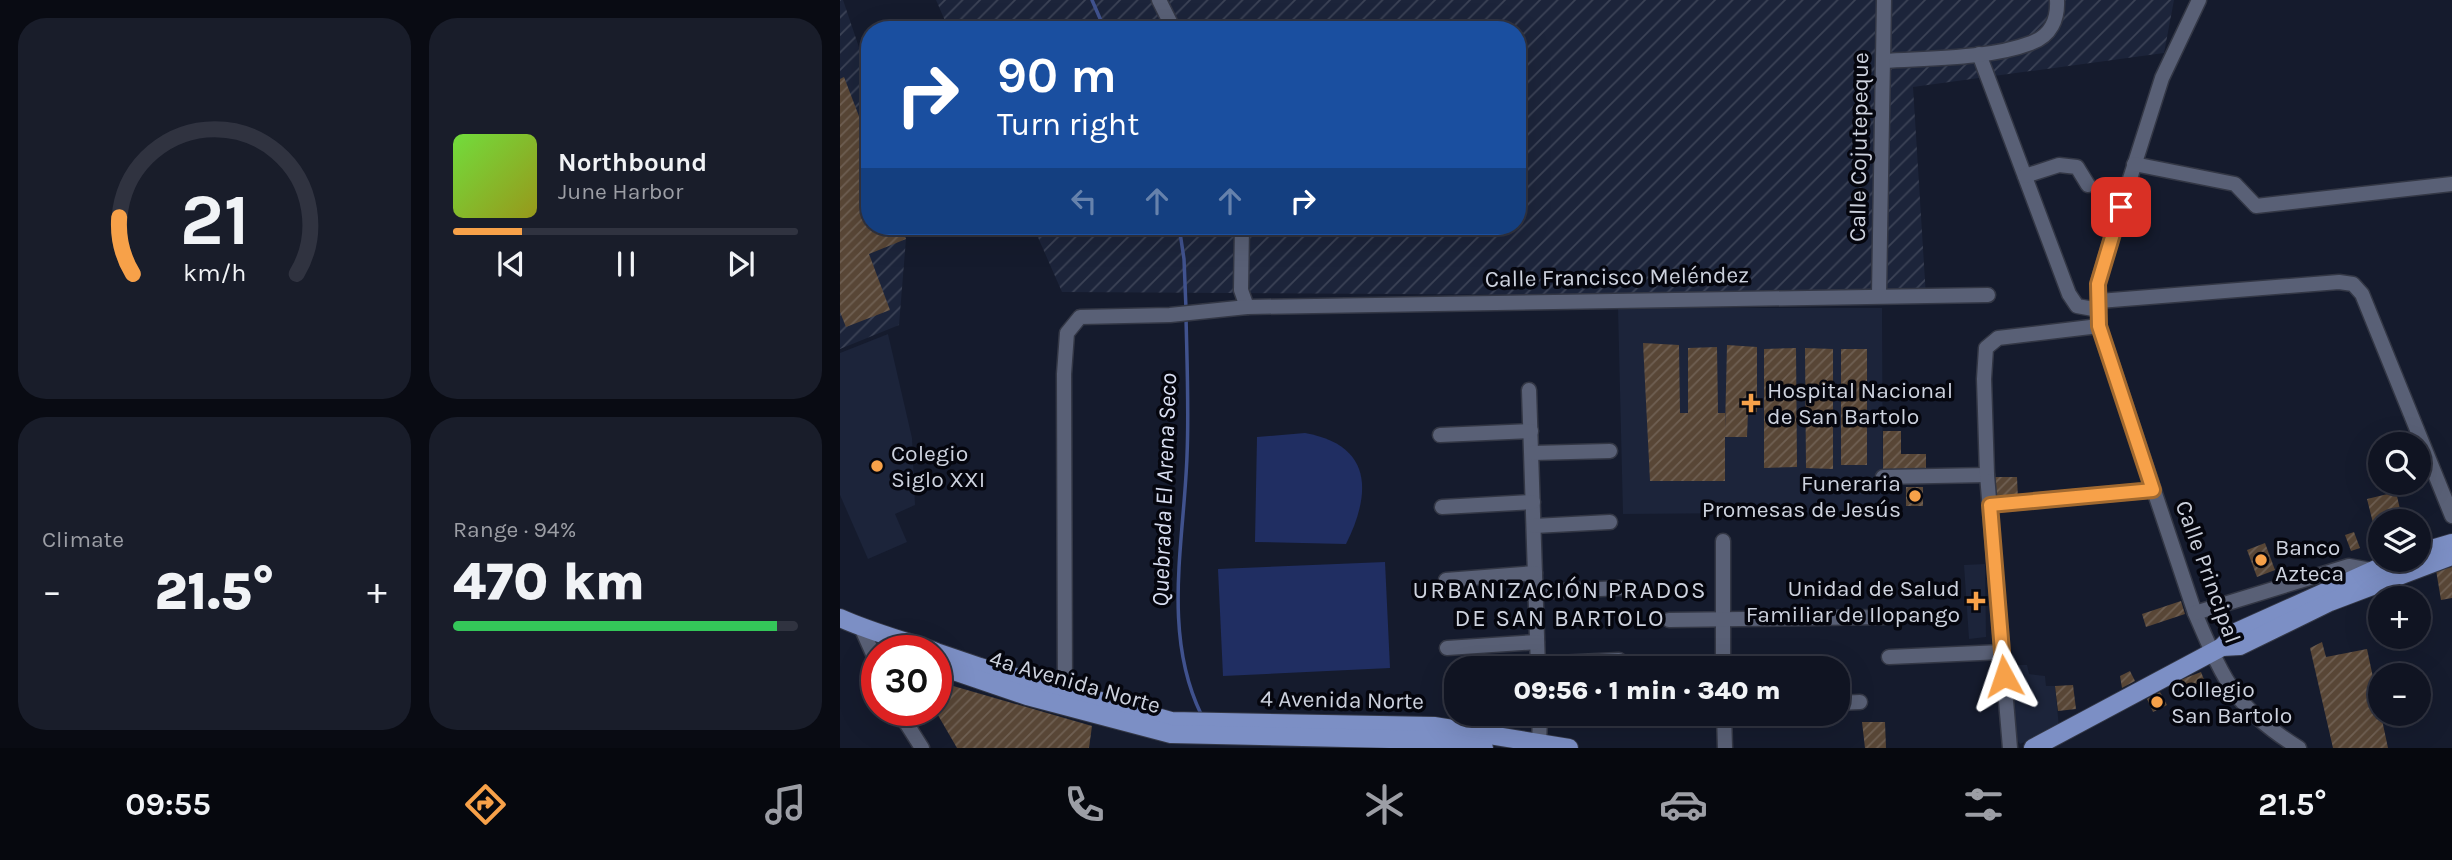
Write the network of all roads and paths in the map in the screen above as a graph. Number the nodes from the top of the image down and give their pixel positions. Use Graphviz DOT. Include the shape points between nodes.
graph roads {
  1 [pos="1159,0"];
  2 [pos="1884,0"];
  3 [pos="2057,0"];
  4 [pos="2199,0"];
  5 [pos="1170,21"];
  6 [pos="1979,54"];
  7 [pos="1884,61"];
  8 [pos="2134,164"];
  9 [pos="2025,176"];
  10 [pos="2452,184"];
  11 [pos="2088,185"];
  12 [pos="1242,235"];
  13 [pos="1879,295"];
  14 [pos="1988,295"];
  15 [pos="2099,306"];
  16 [pos="1247,307"];
  17 [pos="2099,326"];
  18 [pos="1530,390"];
  19 [pos="1531,431"];
  20 [pos="1440,435"];
  21 [pos="1610,451"];
  22 [pos="1532,453"];
  23 [pos="1987,475"];
  24 [pos="1883,477"];
  25 [pos="2153,490"];
  26 [pos="1533,502"];
  27 [pos="1990,505"];
  28 [pos="1442,507"];
  29 [pos="2452,516"];
  30 [pos="1610,522"];
  31 [pos="1534,526"];
  32 [pos="1723,541"];
  33 [pos="2452,543"];
  34 [pos="2431,549"];
  35 [pos="2452,556"];
  36 [pos="2368,569"];
  37 [pos="2368,571"];
  38 [pos="1535,573"];
  39 [pos="1446,580"];
  40 [pos="1621,588"];
  41 [pos="1536,592"];
  42 [pos="2195,613"];
  43 [pos="1884,617"];
  44 [pos="840,618"];
  45 [pos="1723,618"];
  46 [pos="1669,620"];
  47 [pos="868,631"];
  48 [pos="869,635"];
  49 [pos="874,635"];
  50 [pos="886,635"];
  51 [pos="1537,642"];
  52 [pos="1447,648"];
  53 [pos="2217,650"];
  54 [pos="2002,652"];
  55 [pos="1538,656"];
  56 [pos="1723,656"];
  57 [pos="952,657"];
  58 [pos="1889,657"];
  59 [pos="952,669"];
  60 [pos="1065,698"];
  61 [pos="1850,702"];
  62 [pos="1860,702"];
  63 [pos="908,726"];
  64 [pos="1540,726"];
  65 [pos="1724,726"];
  66 [pos="1207,730"];
  67 [pos="1540,745"];
  68 [pos="922,748"];
  69 [pos="1484,748"];
  70 [pos="1569,748"];
  71 [pos="1725,748"];
  72 [pos="2010,748"];
  73 [pos="2033,748"];
  74 [pos="2299,748"];
  1 -- 5 [label="street"];
  2 -- 7 [label="street, Calle Cojutepeque"];
  3 -- 6 [label="street" via="2057,17 2048,32 2033,43"];
  4 -- 8 [label="street, Calle Principal" via="2162,78"];
  6 -- 7 [label="street"];
  6 -- 9 [label="street"];
  7 -- 13 [label="street, Calle Cojutepeque"];
  8 -- 10 [label="street" via="2235,184 2256,206"];
  8 -- 15 [label="street, Calle Principal" via="2098,284"];
  9 -- 11 [label="street" via="2068,165 2077,167"];
  9 -- 15 [label="street" via="2069,293 2077,306"];
  12 -- 16 [label="street" via="1241,290"];
  13 -- 14 [label="street, Calle Francisco Meléndez"];
  13 -- 16 [label="street, Calle Francisco Meléndez"];
  15 -- 17 [label="street, Calle Principal"];
  15 -- 29 [label="street" via="2353,284 2362,294"];
  16 -- 60 [label="street, Calle Francisco Meléndez" via="1080,317 1068,333 1064,374"];
  17 -- 23 [label="street" via="1998,338 1986,348"];
  17 -- 25 [label="street, Calle Principal"];
  18 -- 19 [label="street"];
  19 -- 20 [label="street"];
  19 -- 22 [label="street"];
  21 -- 22 [label="street"];
  22 -- 26 [label="street"];
  23 -- 24 [label="street"];
  23 -- 27 [label="street"];
  25 -- 27 [label="street"];
  25 -- 42 [label="street, Calle Principal"];
  26 -- 28 [label="street"];
  26 -- 31 [label="street"];
  27 -- 54 [label="street"];
  30 -- 31 [label="street"];
  31 -- 38 [label="street"];
  32 -- 45 [label="street"];
  33 -- 34 [label="main road"];
  35 -- 53 [label="main road" via="2341,597 2240,646"];
  36 -- 42 [label="street" via="2349,566"];
  37 -- 53 [label="main road" via="2236,632"];
  38 -- 39 [label="street"];
  38 -- 41 [label="street"];
  40 -- 41 [label="street"];
  41 -- 51 [label="street"];
  42 -- 53 [label="street, Calle Principal"];
  43 -- 45 [label="street"];
  44 -- 47 [label="main road, 4a Avenida Norte"];
  45 -- 46 [label="street"];
  45 -- 56 [label="street"];
  47 -- 48 [label="street"];
  47 -- 49 [label="main road, 4a Avenida Norte"];
  47 -- 50 [label="main road, 4a Avenida Norte"];
  51 -- 52 [label="street"];
  51 -- 55 [label="street"];
  53 -- 73 [label="main road"];
  53 -- 74 [label="street, Calle Principal" via="2236,698 2265,727"];
  54 -- 58 [label="street"];
  54 -- 72 [label="street"];
  57 -- 60 [label="main road, 4a Avenida Norte"];
  59 -- 60 [label="main road, 4a Avenida Norte"];
  60 -- 66 [label="main road, 4a Avenida Norte"];
  61 -- 62 [label="street"];
  63 -- 68 [label="street"];
  64 -- 67 [label="street"];
  65 -- 71 [label="street"];
  66 -- 67 [label="main road, 4 Avenida Norte" via="1434,726"];
  66 -- 69 [label="main road, 4 Avenida Norte" via="1433,740"];
  67 -- 70 [label="main road, 4 Avenida Norte"];
}
